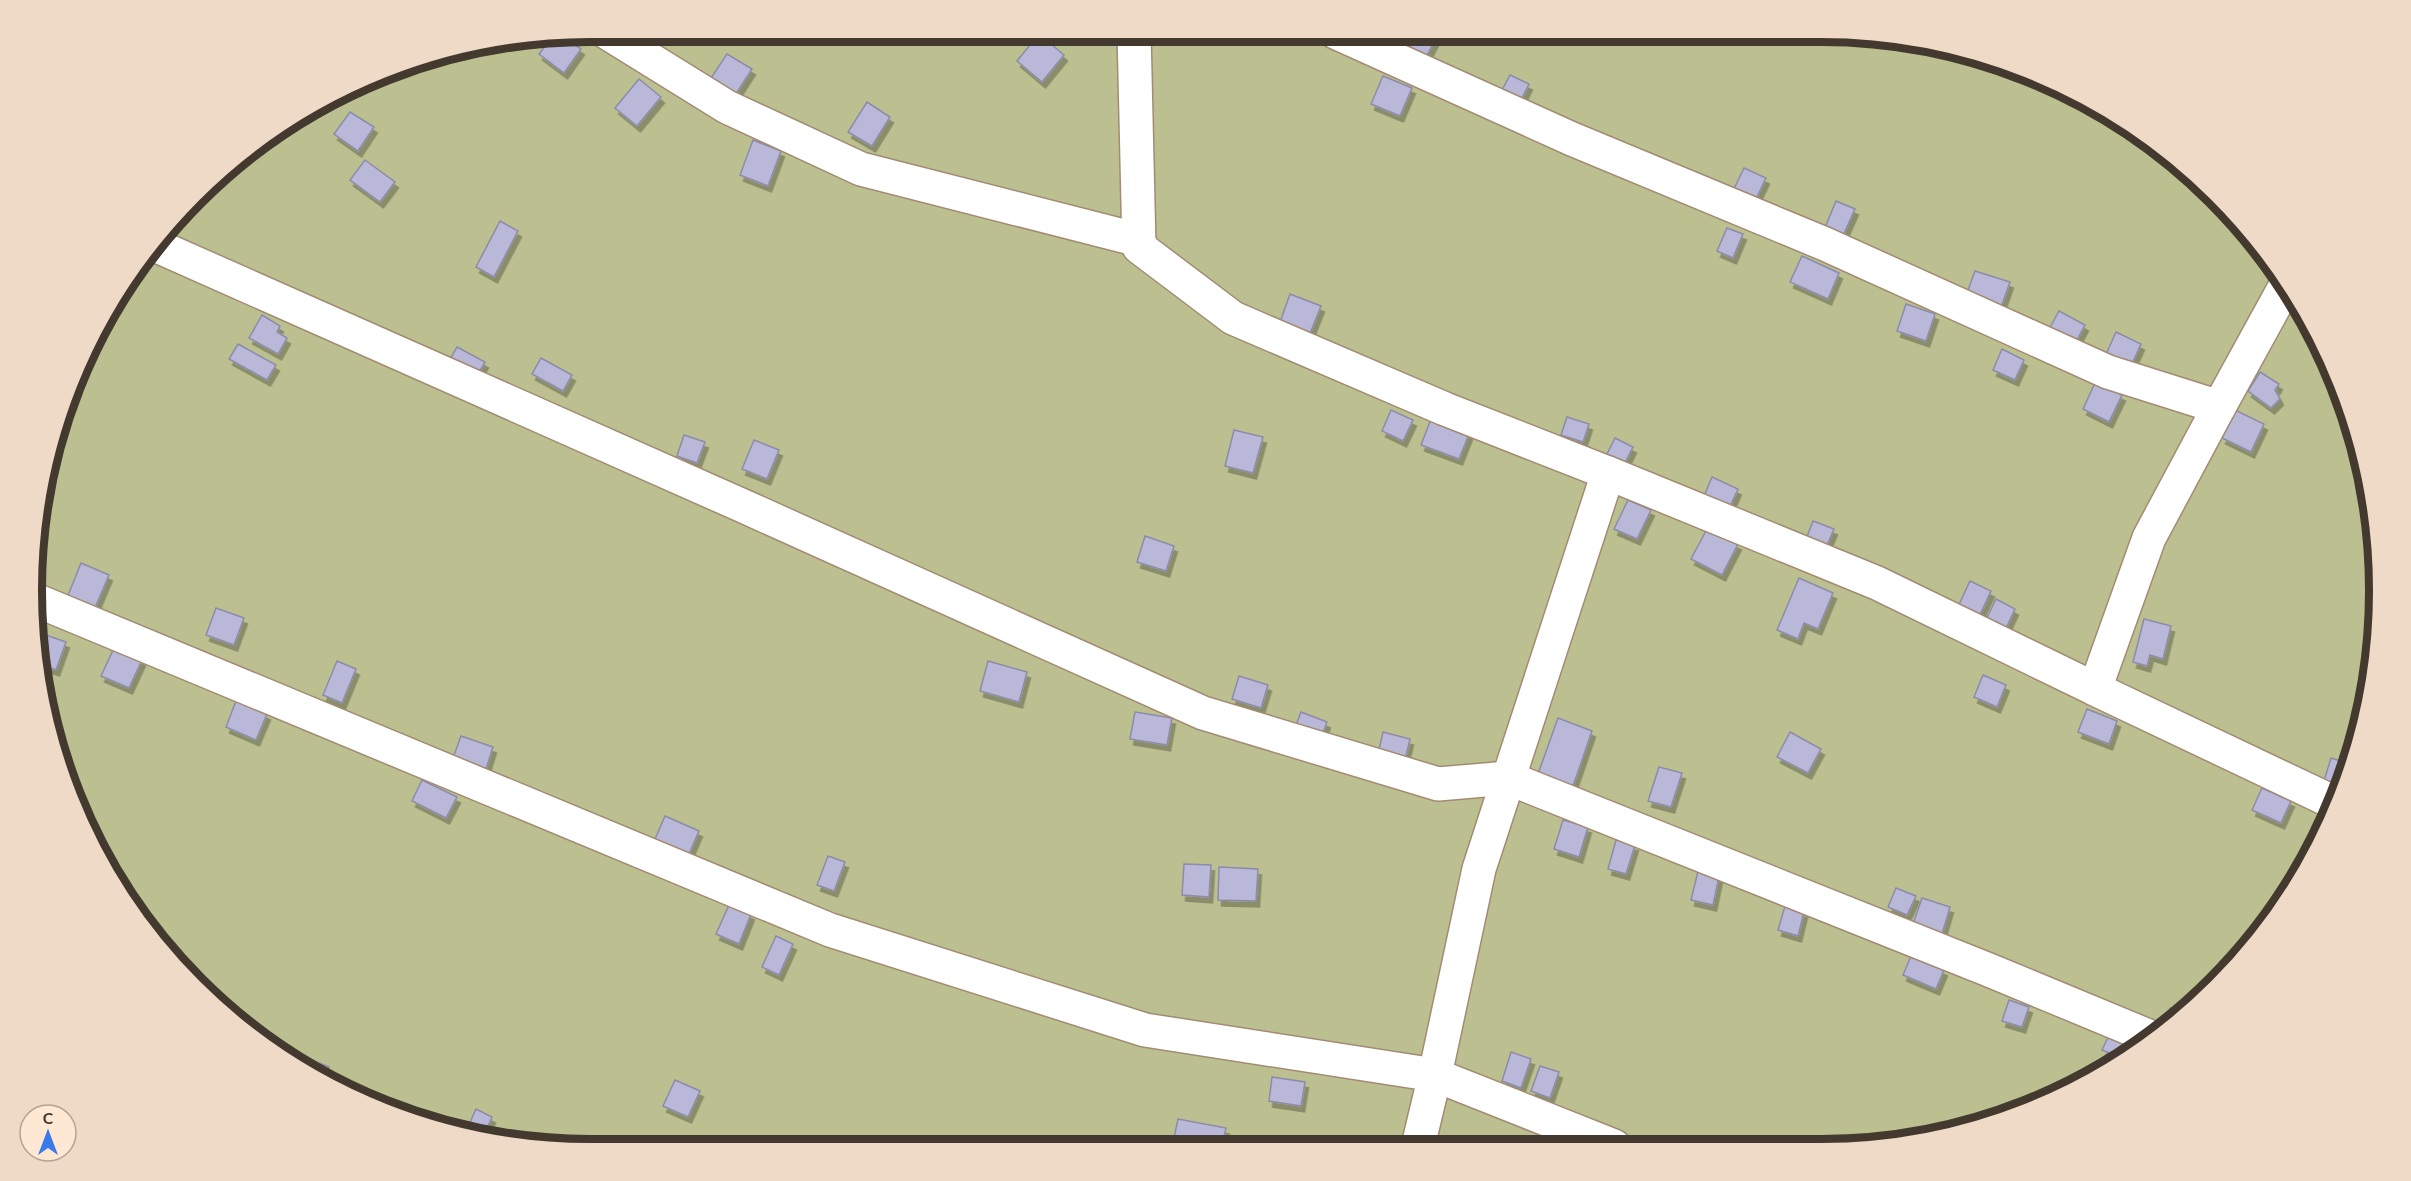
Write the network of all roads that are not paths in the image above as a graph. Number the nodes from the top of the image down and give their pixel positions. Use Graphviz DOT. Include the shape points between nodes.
graph roads {
  1 [pos="622,42"];
  2 [pos="1134,42"];
  3 [pos="1357,42"];
  4 [pos="1139,240"];
  5 [pos="162,248"];
  6 [pos="2282,293"];
  7 [pos="2219,407"];
  8 [pos="1608,473"];
  9 [pos="42,603"];
  10 [pos="2095,689"];
  11 [pos="1508,778"];
  12 [pos="2328,799"];
  13 [pos="2143,1034"];
  14 [pos="1435,1075"];
  15 [pos="1420,1139"];
  16 [pos="1596,1139"];
  1 -- 4 [label="lane" via="727,107 861,169"];
  2 -- 4 [label="lane"];
  3 -- 7 [label="lane" via="1572,139 1825,244 2108,372"];
  4 -- 8 [label="lane" via="1138,247 1233,318 1445,409"];
  5 -- 11 [label="lane" via="1203,713 1438,784"];
  6 -- 7 [label="lane"];
  7 -- 10 [label="lane" via="2149,538"];
  8 -- 10 [label="lane" via="1877,583"];
  8 -- 11 [label="lane"];
  9 -- 14 [label="lane" via="830,930 1145,1030"];
  10 -- 12 [label="lane"];
  11 -- 13 [label="lane"];
  11 -- 14 [label="lane" via="1479,869"];
  14 -- 15 [label="lane"];
  14 -- 16 [label="lane"];
}
